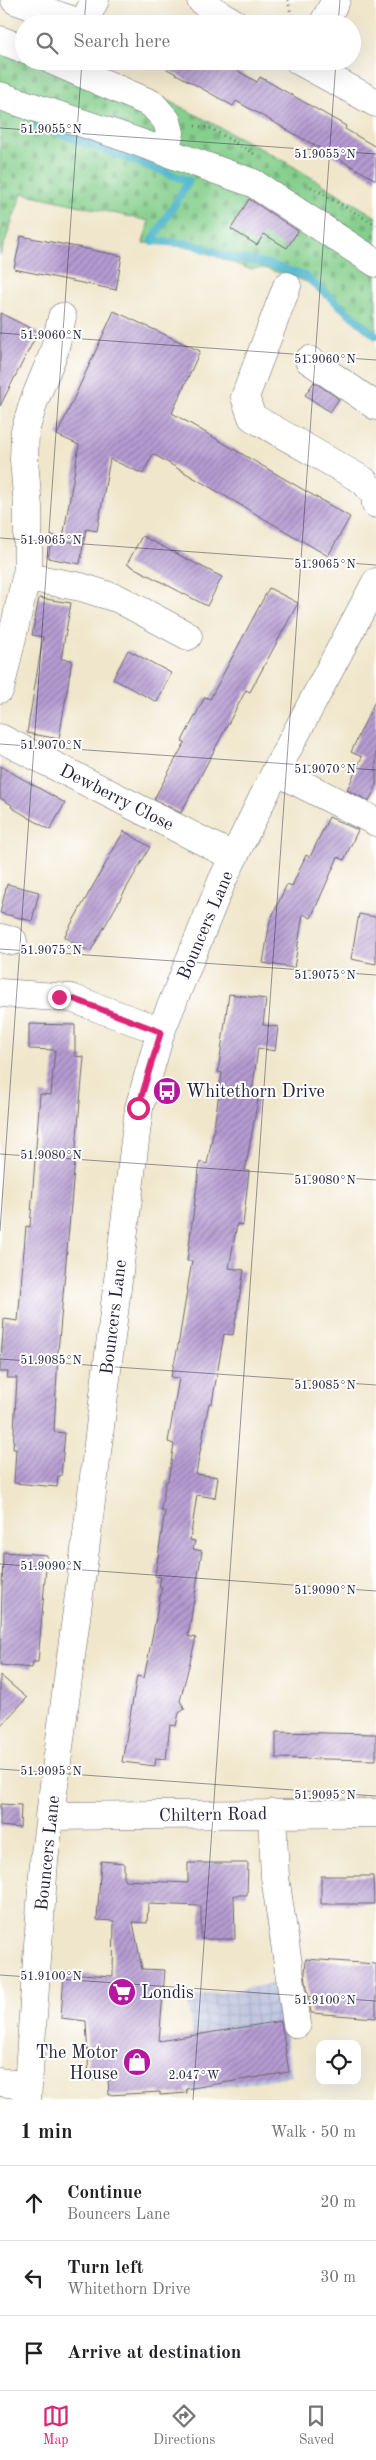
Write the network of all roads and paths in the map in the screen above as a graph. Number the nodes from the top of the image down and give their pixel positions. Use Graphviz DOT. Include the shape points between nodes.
graph roads {
  1 [pos="15,0"];
  2 [pos="95,0"];
  3 [pos="201,0"];
  4 [pos="288,0"];
  5 [pos="336,0"];
  6 [pos="58,15"];
  7 [pos="88,15"];
  8 [pos="220,15"];
  9 [pos="291,15"];
  10 [pos="328,15"];
  11 [pos="0,40"];
  12 [pos="15,46"];
  13 [pos="73,70"];
  14 [pos="316,70"];
  15 [pos="0,96"];
  16 [pos="376,103"];
  17 [pos="164,152"];
  18 [pos="376,263"];
  19 [pos="287,286"];
  20 [pos="62,317"];
  21 [pos="309,360"];
  22 [pos="376,406"];
  23 [pos="376,504"];
  24 [pos="27,577"];
  25 [pos="376,582"];
  26 [pos="188,636"];
  27 [pos="0,689"];
  28 [pos="0,738"];
  29 [pos="276,771"];
  30 [pos="376,822"];
  31 [pos="234,857"];
  32 [pos="0,993"];
  33 [pos="161,1032"];
  34 [pos="272,1813"];
  35 [pos="376,1813"];
  36 [pos="49,1816"];
  37 [pos="297,2024"];
  38 [pos="0,2082"];
  39 [pos="27,2093"];
  1 -- 6 [label="street"];
  2 -- 7 [label="street"];
  3 -- 8 [label="street"];
  4 -- 9 [label="path"];
  5 -- 10 [label="street"];
  11 -- 12 [label="street"];
  13 -- 17 [label="street" via="152,104 167,121 170,133"];
  14 -- 16 [label="street"];
  15 -- 17 [label="street"];
  17 -- 18 [label="street" via="253,183"];
  19 -- 23 [label="street" via="245,397 252,416 364,481"];
  20 -- 24 [label="street" via="54,352 26,431"];
  21 -- 22 [label="street"];
  24 -- 26 [label="street" via="81,587 119,599"];
  24 -- 27 [label="street"];
  25 -- 29 [label="street, Bouncers Lane"];
  28 -- 31 [label="street, Dewberry Close"];
  29 -- 30 [label="street"];
  29 -- 31 [label="street, Bouncers Lane"];
  31 -- 33 [label="street, Bouncers Lane"];
  32 -- 33 [label="street" via="71,998"];
  33 -- 36 [label="street, Bouncers Lane" via="138,1108 86,1542"];
  34 -- 35 [label="street, Chiltern Road"];
  34 -- 36 [label="street, Chiltern Road"];
  34 -- 37 [label="street" via="275,1877"];
  36 -- 39 [label="street, Bouncers Lane"];
  38 -- 39 [label="street"];
}
